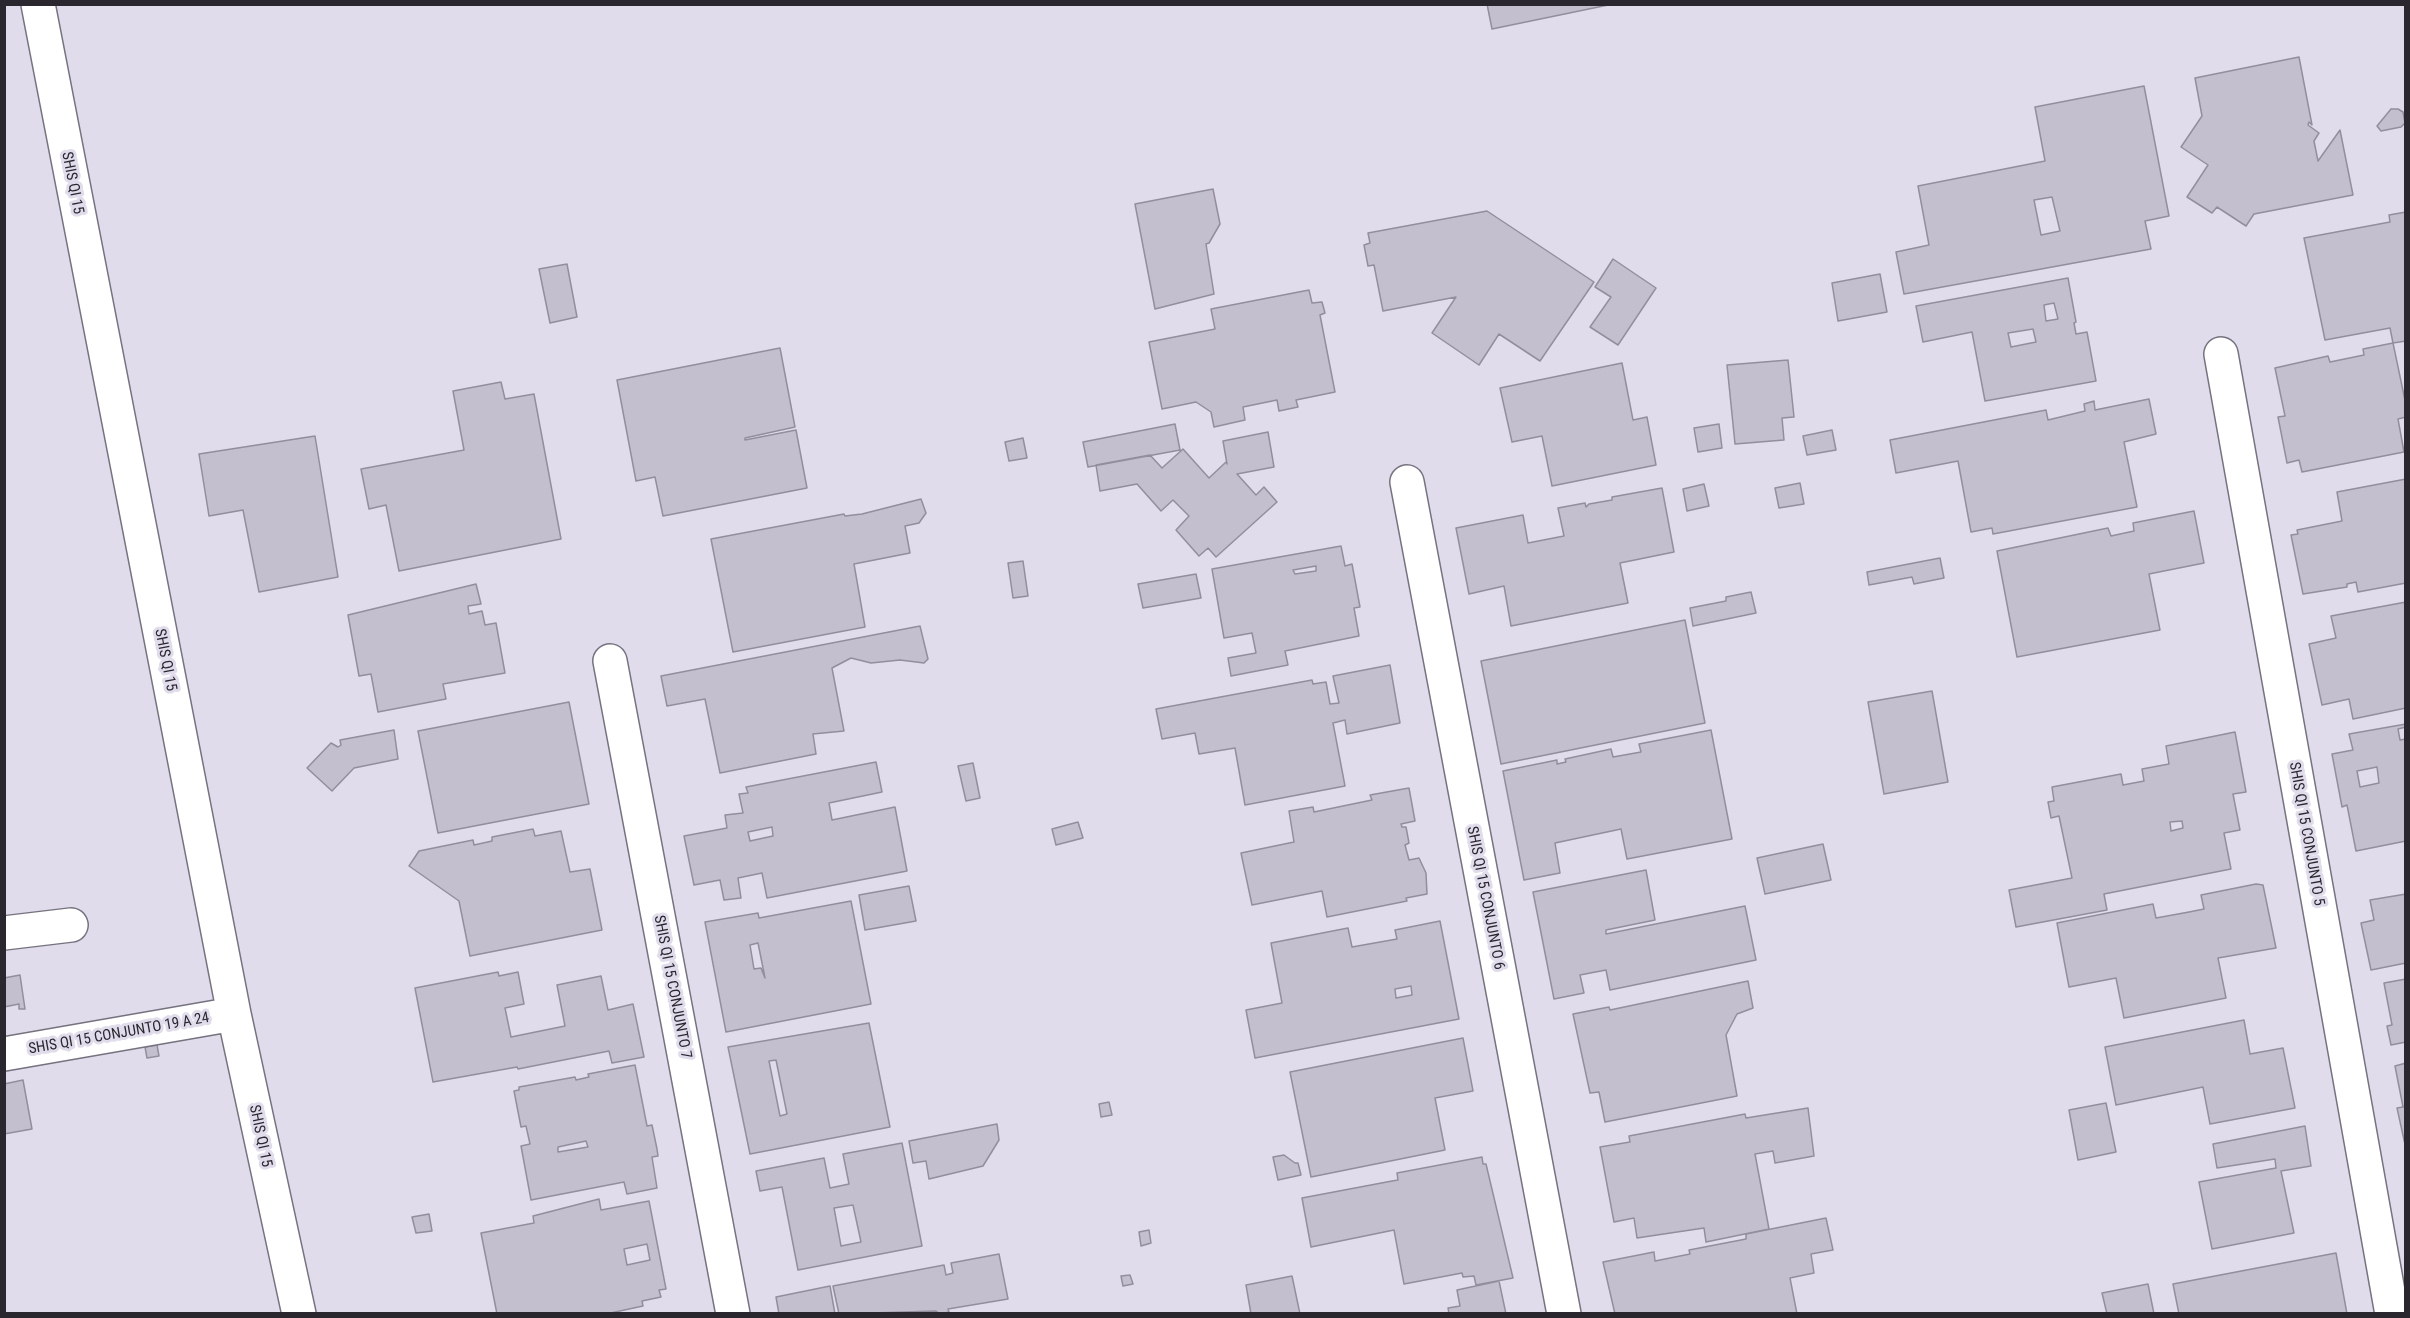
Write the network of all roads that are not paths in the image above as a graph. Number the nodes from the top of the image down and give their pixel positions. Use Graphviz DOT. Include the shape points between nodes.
graph roads {
  1 [pos="38,4"];
  2 [pos="2221,354"];
  3 [pos="1407,482"];
  4 [pos="610,661"];
  5 [pos="71,925"];
  6 [pos="4,933"];
  7 [pos="234,1014"];
  8 [pos="4,1054"];
  9 [pos="299,1314"];
  10 [pos="734,1314"];
  11 [pos="1564,1314"];
  12 [pos="2392,1314"];
  1 -- 7 [label="street, SHIS QI 15"];
  2 -- 12 [label="street, SHIS QI 15 CONJUNTO 5"];
  3 -- 11 [label="street, SHIS QI 15 CONJUNTO 6"];
  4 -- 10 [label="street, SHIS QI 15 CONJUNTO 7"];
  5 -- 6 [label="street"];
  7 -- 8 [label="street, SHIS QI 15 CONJUNTO 19 A 24"];
  7 -- 9 [label="street, SHIS QI 15"];
}
